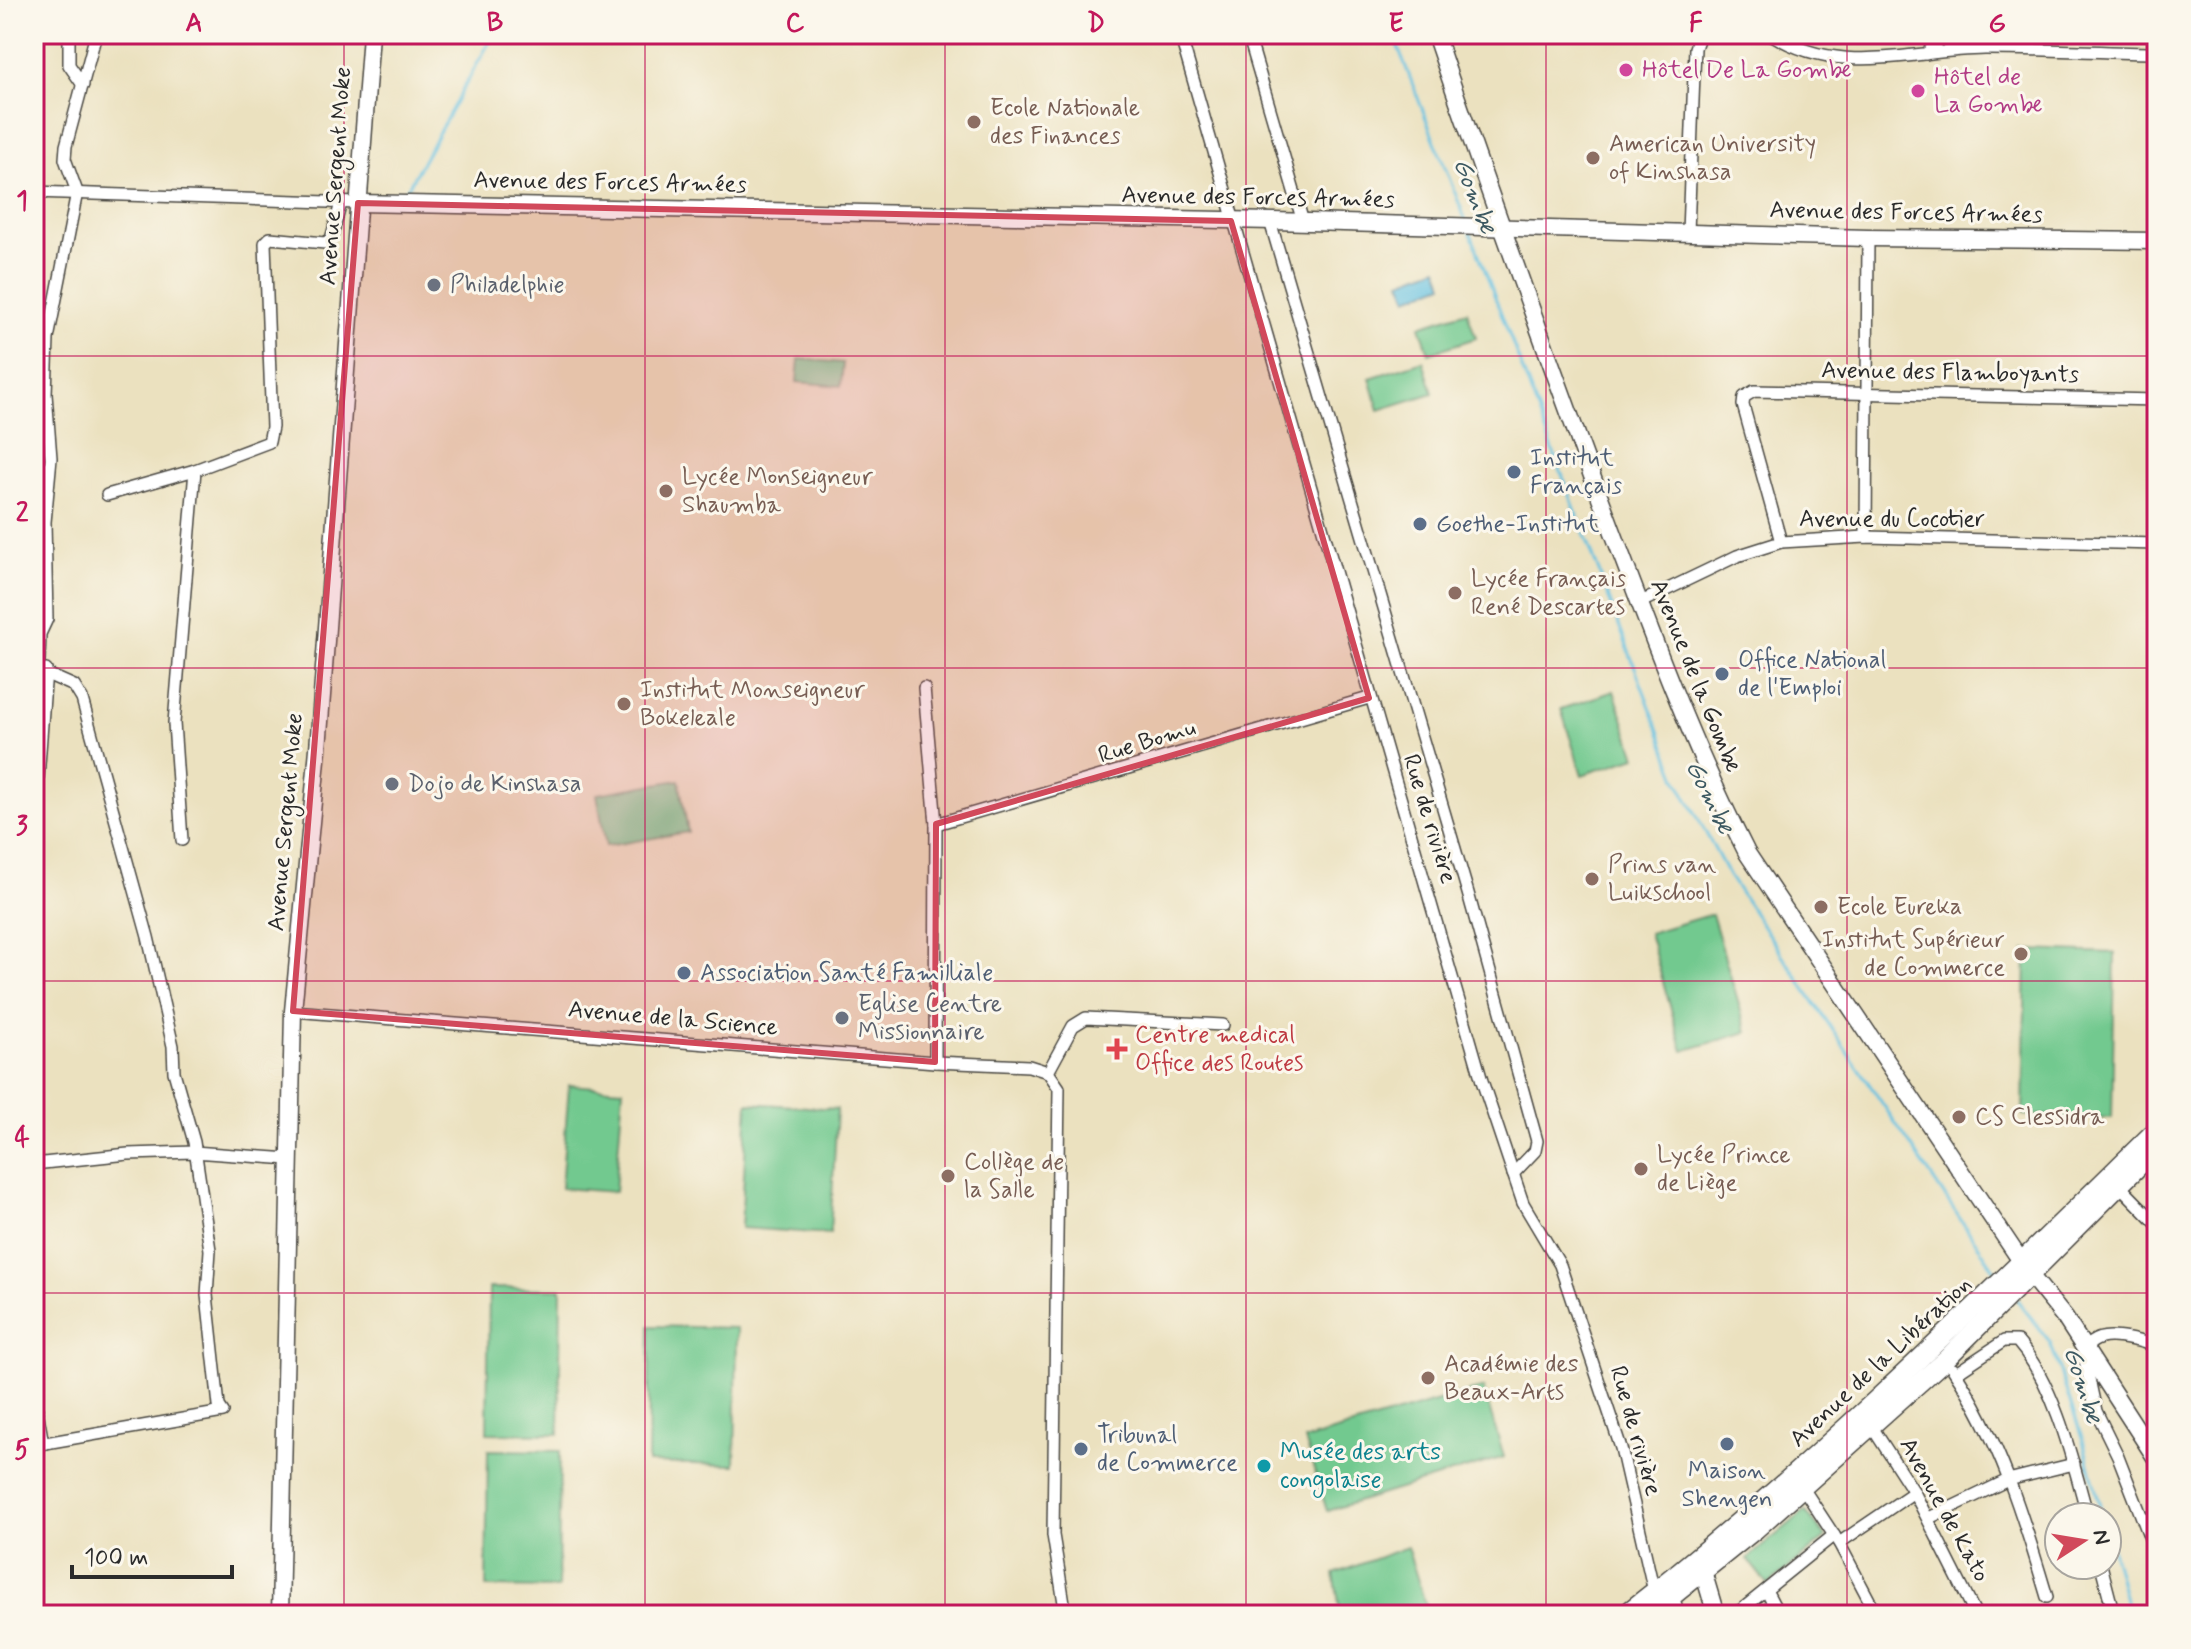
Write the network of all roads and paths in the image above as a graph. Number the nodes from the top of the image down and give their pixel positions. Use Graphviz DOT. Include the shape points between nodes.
graph roads {
  1 [pos="69,34"];
  2 [pos="96,34"];
  3 [pos="371,34"];
  4 [pos="1180,34"];
  5 [pos="1248,34"];
  6 [pos="1435,34"];
  7 [pos="1700,34"];
  8 [pos="1771,34"];
  9 [pos="1945,34"];
  10 [pos="2157,53"];
  11 [pos="1926,54"];
  12 [pos="83,85"];
  13 [pos="34,192"];
  14 [pos="77,192"];
  15 [pos="350,203"];
  16 [pos="1231,221"];
  17 [pos="1270,221"];
  18 [pos="1303,222"];
  19 [pos="1492,227"];
  20 [pos="1688,232"];
  21 [pos="1868,238"];
  22 [pos="2157,241"];
  23 [pos="1866,392"];
  24 [pos="2157,400"];
  25 [pos="195,470"];
  26 [pos="107,495"];
  27 [pos="1866,537"];
  28 [pos="1781,542"];
  29 [pos="2157,544"];
  30 [pos="1639,603"];
  31 [pos="36,661"];
  32 [pos="47,674"];
  33 [pos="924,688"];
  34 [pos="1369,698"];
  35 [pos="936,824"];
  36 [pos="34,832"];
  37 [pos="182,840"];
  38 [pos="293,1011"];
  39 [pos="1223,1025"];
  40 [pos="935,1062"];
  41 [pos="1048,1072"];
  42 [pos="2157,1129"];
  43 [pos="2157,1148"];
  44 [pos="194,1152"];
  45 [pos="290,1159"];
  46 [pos="34,1164"];
  47 [pos="1513,1174"];
  48 [pos="2119,1185"];
  49 [pos="2157,1224"];
  50 [pos="2022,1274"];
  51 [pos="1996,1299"];
  52 [pos="2157,1346"];
  53 [pos="2085,1349"];
  54 [pos="1951,1366"];
  55 [pos="34,1393"];
  56 [pos="1872,1427"];
  57 [pos="38,1444"];
  58 [pos="2157,1460"];
  59 [pos="2074,1464"];
  60 [pos="2008,1480"];
  61 [pos="1803,1488"];
  62 [pos="1914,1492"];
  63 [pos="2084,1501"];
  64 [pos="1929,1518"];
  65 [pos="1837,1539"];
  66 [pos="2157,1556"];
  67 [pos="1702,1564"];
  68 [pos="2105,1581"];
  69 [pos="1767,1592"];
  70 [pos="2047,1597"];
  71 [pos="1659,1602"];
  72 [pos="280,1615"];
  73 [pos="1066,1615"];
  74 [pos="1624,1615"];
  75 [pos="1679,1615"];
  76 [pos="1716,1615"];
  77 [pos="1735,1615"];
  78 [pos="1779,1615"];
  79 [pos="1877,1615"];
  80 [pos="1976,1615"];
  81 [pos="2114,1615"];
  1 -- 12 [label="street" via="69,65"];
  2 -- 12 [label="street"];
  3 -- 15 [label="street, Avenue Sergent Moke"];
  4 -- 16 [label="street, Rue de rivière"];
  5 -- 18 [label="street"];
  6 -- 19 [label="street, Avenue de la Gombe"];
  7 -- 20 [label="street" via="1695,48"];
  8 -- 11 [label="street" via="1831,59"];
  9 -- 11 [label="street"];
  10 -- 11 [label="street" via="1984,49"];
  12 -- 14 [label="street" via="65,159"];
  13 -- 14 [label="street"];
  14 -- 15 [label="street"];
  14 -- 31 [label="street" via="48,339 47,619"];
  15 -- 16 [label="street, Avenue des Forces Armées"];
  15 -- 25 [label="street" via="325,243 270,238 265,243 269,442"];
  15 -- 38 [label="street, Avenue Sergent Moke" via="318,749"];
  16 -- 17 [label="street, Avenue des Forces Armées"];
  16 -- 34 [label="street, Rue de rivière"];
  17 -- 18 [label="street, Avenue des Forces Armées"];
  17 -- 47 [label="street" via="1537,1141 1535,1151"];
  18 -- 19 [label="street, Avenue des Forces Armées"];
  19 -- 20 [label="street, Avenue des Forces Armées"];
  19 -- 30 [label="street, Avenue de la Gombe"];
  20 -- 21 [label="street, Avenue des Forces Armées"];
  21 -- 22 [label="street, Avenue des Forces Armées"];
  21 -- 23 [label="street"];
  23 -- 24 [label="street, Avenue des Flamboyants"];
  23 -- 27 [label="street"];
  23 -- 28 [label="street, Avenue des Flamboyants" via="1763,390 1744,397"];
  25 -- 26 [label="street"];
  25 -- 37 [label="street" via="174,723"];
  27 -- 28 [label="street, Avenue du Cocotier"];
  27 -- 29 [label="street, Avenue du Cocotier"];
  28 -- 30 [label="street, Avenue du Cocotier" via="1737,556"];
  30 -- 50 [label="street, Avenue de la Gombe" via="1703,764 1747,853"];
  31 -- 32 [label="street"];
  32 -- 36 [label="street"];
  32 -- 44 [label="street" via="74,686 82,699 148,937"];
  33 -- 35 [label="street"];
  34 -- 35 [label="street, Rue Bomu"];
  34 -- 47 [label="street, Rue de rivière"];
  35 -- 40 [label="street"];
  38 -- 40 [label="street, Avenue de la Science"];
  38 -- 45 [label="street, Avenue Sergent Moke"];
  39 -- 41 [label="street" via="1086,1018 1073,1026"];
  40 -- 41 [label="street, Avenue de la Science" via="1029,1066"];
  41 -- 73 [label="street" via="1059,1088 1053,1535"];
  42 -- 50 [label="main road, Avenue de la Libération"];
  43 -- 48 [label="main road, Avenue de la Libération"];
  44 -- 45 [label="street"];
  44 -- 46 [label="street"];
  44 -- 57 [label="street" via="210,1250 207,1295 223,1412"];
  45 -- 72 [label="street, Avenue Sergent Moke"];
  47 -- 71 [label="street, Rue de rivière" via="1523,1203 1560,1265 1621,1448"];
  48 -- 49 [label="street"];
  48 -- 50 [label="main road, Avenue de la Libération"];
  50 -- 51 [label="main road, Avenue de la Libération"];
  50 -- 53 [label="street, Avenue de la Gombe"];
  51 -- 54 [label="main road, Avenue de la Libération"];
  51 -- 67 [label="main road, Avenue de la Libération" via="1775,1492"];
  52 -- 53 [label="street" via="2107,1337"];
  53 -- 58 [label="street, Avenue de la Gombe"];
  53 -- 66 [label="street" via="2096,1411"];
  54 -- 56 [label="main road, Avenue de la Libération"];
  54 -- 59 [label="street" via="2004,1341 2017,1341 2028,1353"];
  54 -- 60 [label="street"];
  55 -- 57 [label="street"];
  56 -- 61 [label="main road, Avenue de la Libération"];
  56 -- 62 [label="street, Avenue de Kato"];
  59 -- 60 [label="street"];
  59 -- 63 [label="street"];
  60 -- 64 [label="street"];
  60 -- 70 [label="street"];
  61 -- 65 [label="street"];
  61 -- 67 [label="main road, Avenue de la Libération"];
  62 -- 64 [label="street, Avenue de Kato"];
  62 -- 65 [label="street"];
  64 -- 80 [label="street, Avenue de Kato"];
  65 -- 69 [label="street"];
  65 -- 79 [label="street"];
  67 -- 71 [label="main road, Avenue de la Libération"];
  67 -- 76 [label="street"];
  68 -- 81 [label="street"];
  69 -- 77 [label="street"];
  69 -- 78 [label="street"];
  71 -- 74 [label="main road, Avenue de la Libération"];
  71 -- 75 [label="street, Rue de rivière"];
}
